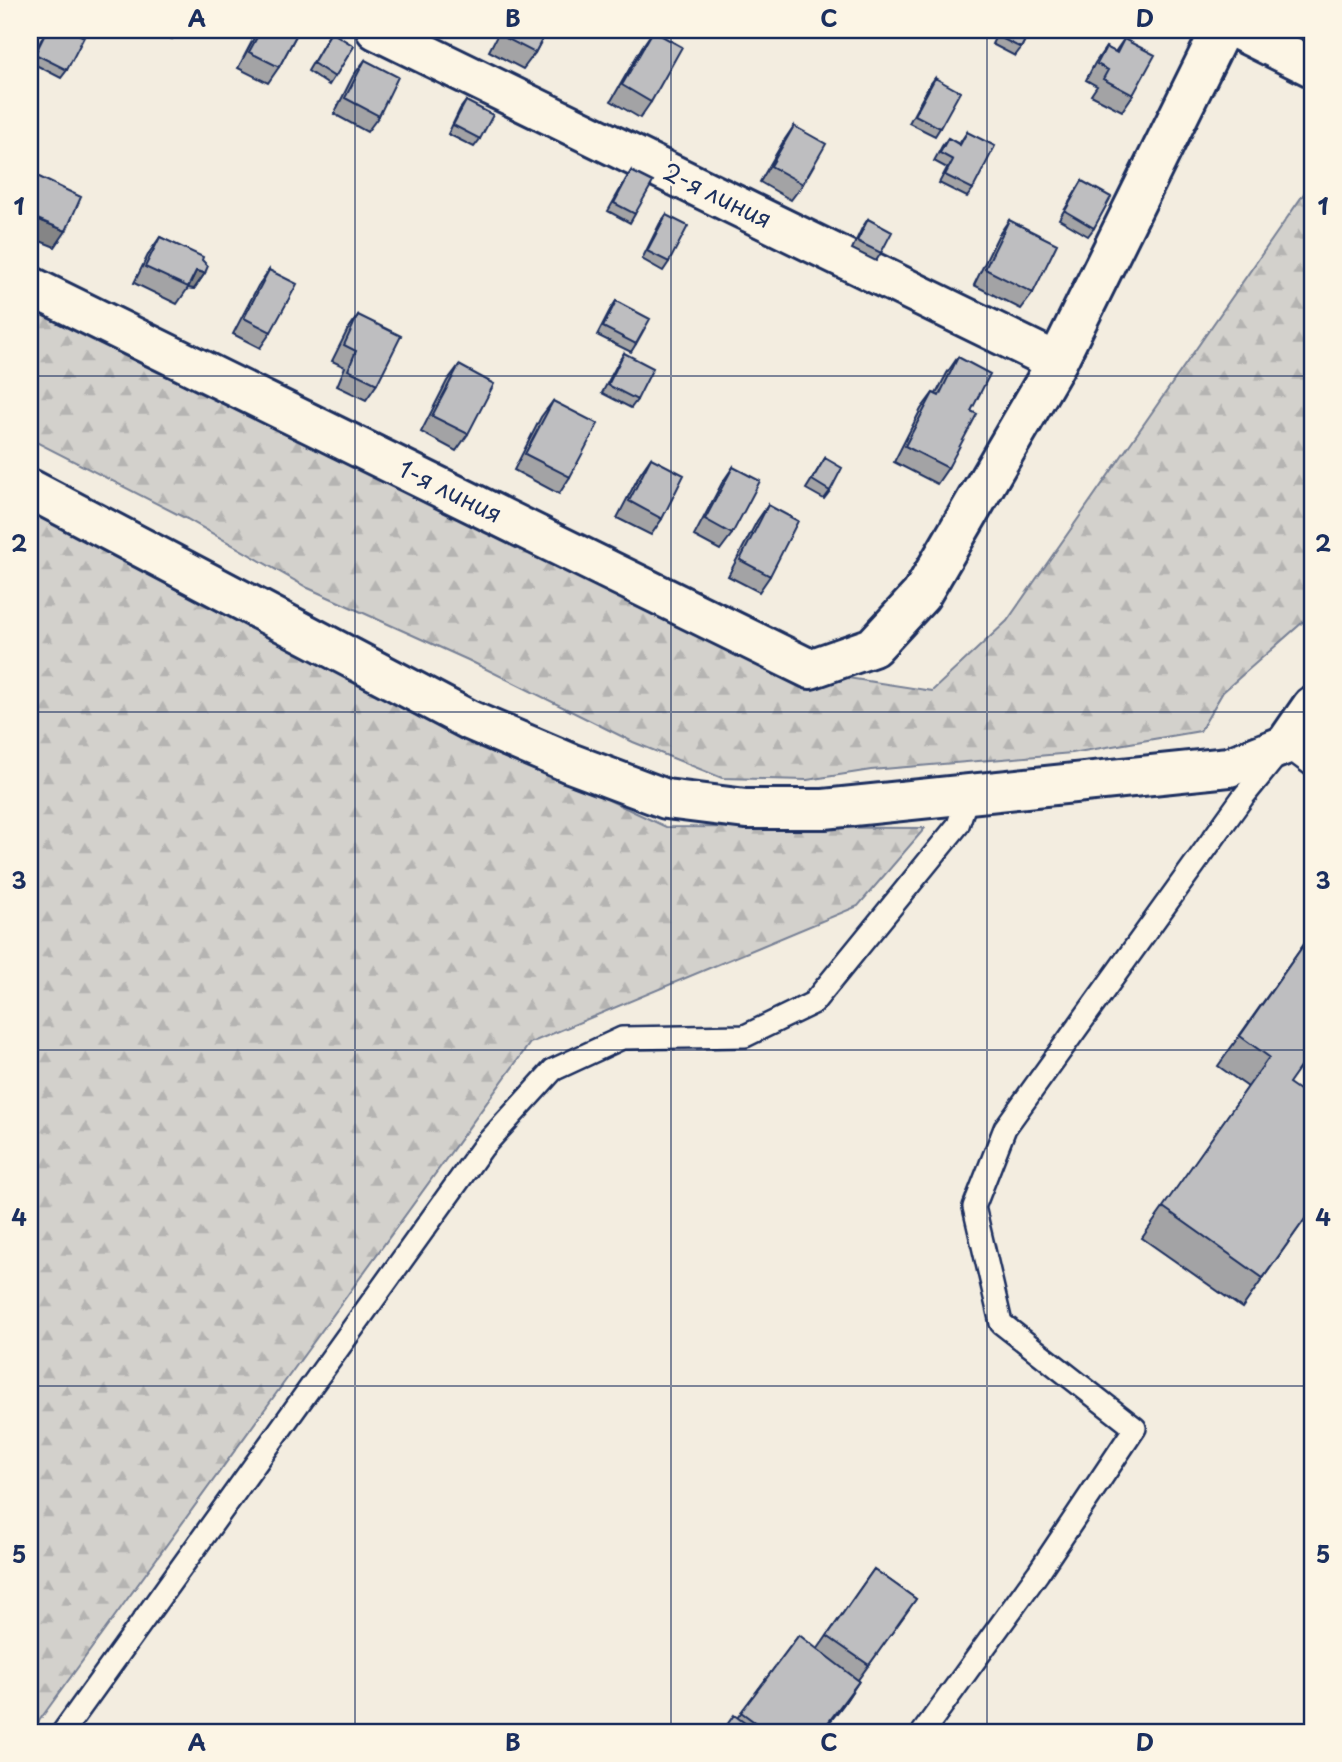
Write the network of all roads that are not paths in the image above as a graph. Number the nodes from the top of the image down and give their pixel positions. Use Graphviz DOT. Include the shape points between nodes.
graph roads {
  1 [pos="376,30"];
  2 [pos="1221,30"];
  3 [pos="1238,30"];
  4 [pos="1312,67"];
  5 [pos="30,286"];
  6 [pos="1057,362"];
  7 [pos="30,489"];
  8 [pos="1312,706"];
  9 [pos="1298,755"];
  10 [pos="968,795"];
  11 [pos="63,1732"];
  12 [pos="923,1732"];
  1 -- 6 [label="street, 2-я линия"];
  2 -- 6 [label="street"];
  3 -- 4 [label="street"];
  5 -- 6 [label="street, 1-я линия" via="810,669 873,648 921,595"];
  7 -- 10 [label="street" via="469,719 666,799 746,809 824,809"];
  8 -- 9 [label="street"];
  9 -- 10 [label="street" via="1229,767"];
  9 -- 12 [label="lane" via="1242,797 1005,1128 974,1207 1001,1323 1135,1428"];
  10 -- 11 [label="lane" via="958,825 813,1003 745,1036 622,1038 553,1070 483,1147"];
}
